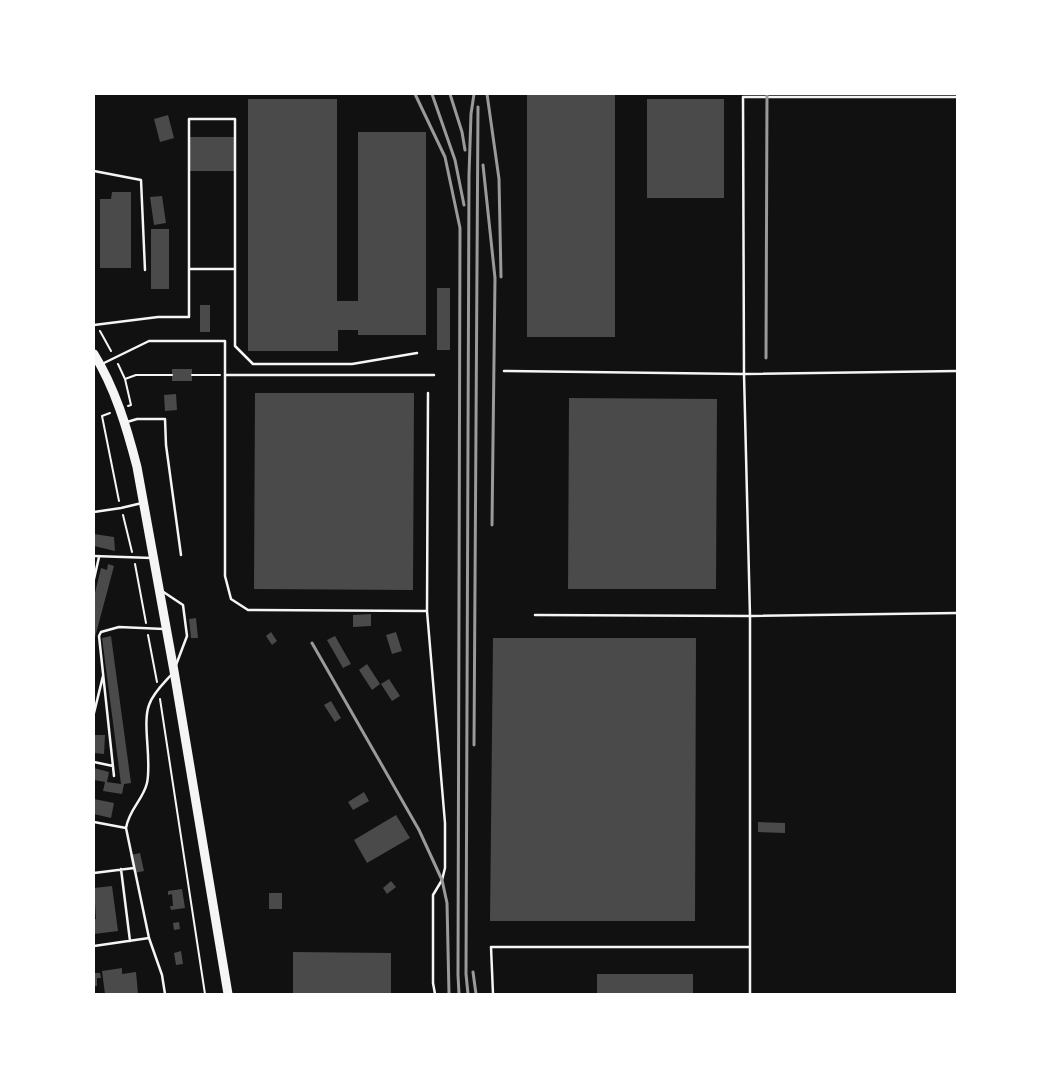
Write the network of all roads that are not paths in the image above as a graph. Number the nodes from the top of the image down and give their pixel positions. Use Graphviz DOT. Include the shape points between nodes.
graph roads {
  1 [pos="812,96"];
  2 [pos="957,97"];
  3 [pos="94,171"];
  4 [pos="189,269"];
  5 [pos="235,269"];
  6 [pos="145,270"];
  7 [pos="95,324"];
  8 [pos="417,353"];
  9 [pos="94,354"];
  10 [pos="101,365"];
  11 [pos="504,371"];
  12 [pos="957,371"];
  13 [pos="744,374"];
  14 [pos="225,375"];
  15 [pos="434,375"];
  16 [pos="428,394"];
  17 [pos="124,423"];
  18 [pos="143,502"];
  19 [pos="94,512"];
  20 [pos="181,555"];
  21 [pos="94,556"];
  22 [pos="99,557"];
  23 [pos="154,558"];
  24 [pos="94,578"];
  25 [pos="159,589"];
  26 [pos="427,611"];
  27 [pos="957,613"];
  28 [pos="535,615"];
  29 [pos="750,616"];
  30 [pos="166,629"];
  31 [pos="174,671"];
  32 [pos="103,673"];
  33 [pos="94,713"];
  34 [pos="94,762"];
  35 [pos="113,766"];
  36 [pos="114,776"];
  37 [pos="94,822"];
  38 [pos="126,828"];
  39 [pos="134,868"];
  40 [pos="121,869"];
  41 [pos="94,873"];
  42 [pos="149,938"];
  43 [pos="130,941"];
  44 [pos="94,946"];
  45 [pos="750,947"];
  46 [pos="165,994"];
  47 [pos="228,994"];
  48 [pos="434,994"];
  49 [pos="493,994"];
  50 [pos="750,994"];
  1 -- 2 [label="lane"];
  1 -- 13 [label="lane" via="743,97"];
  3 -- 6 [label="lane" via="141,180"];
  4 -- 5 [label="lane"];
  4 -- 5 [label="lane" via="189,119 235,119"];
  4 -- 7 [label="lane" via="189,318"];
  5 -- 8 [label="lane" via="235,346 253,364 352,364"];
  9 -- 10 [label="main road"];
  10 -- 14 [label="lane" via="149,341 225,340"];
  10 -- 17 [label="main road"];
  11 -- 13 [label="lane"];
  12 -- 13 [label="lane"];
  13 -- 29 [label="lane"];
  14 -- 15 [label="lane"];
  14 -- 26 [label="lane" via="225,576 231,599 248,610"];
  16 -- 26 [label="lane"];
  17 -- 18 [label="main road"];
  17 -- 20 [label="lane" via="136,419 166,419 166,445"];
  18 -- 19 [label="lane"];
  18 -- 23 [label="main road"];
  21 -- 22 [label="lane"];
  22 -- 23 [label="lane"];
  22 -- 24 [label="lane"];
  23 -- 25 [label="main road"];
  25 -- 30 [label="main road"];
  25 -- 31 [label="lane" via="183,605 187,636"];
  26 -- 48 [label="lane" via="445,823 445,868 433,895"];
  27 -- 29 [label="lane"];
  28 -- 29 [label="lane"];
  29 -- 45 [label="lane"];
  30 -- 31 [label="main road"];
  30 -- 32 [label="lane" via="119,626 101,632"];
  31 -- 38 [label="lane" via="149,705 147,785 132,810"];
  31 -- 47 [label="main road"];
  32 -- 33 [label="lane"];
  32 -- 35 [label="lane"];
  34 -- 35 [label="lane"];
  35 -- 36 [label="lane"];
  37 -- 38 [label="lane"];
  38 -- 39 [label="lane"];
  39 -- 40 [label="lane"];
  39 -- 42 [label="lane"];
  40 -- 41 [label="lane"];
  40 -- 43 [label="lane"];
  42 -- 43 [label="lane"];
  42 -- 46 [label="lane"];
  43 -- 44 [label="lane"];
  45 -- 49 [label="lane" via="491,947"];
  45 -- 50 [label="lane"];
}
